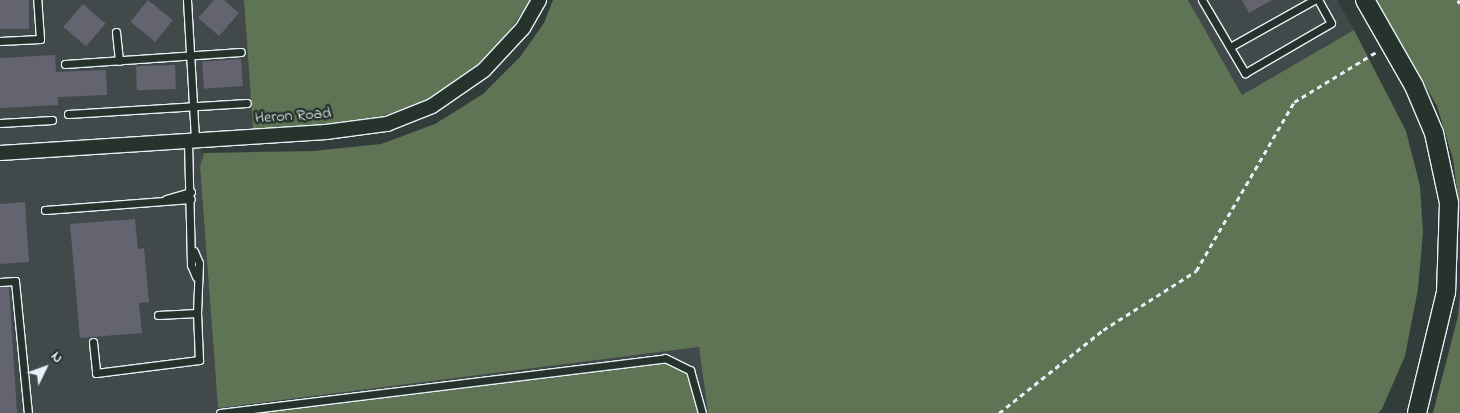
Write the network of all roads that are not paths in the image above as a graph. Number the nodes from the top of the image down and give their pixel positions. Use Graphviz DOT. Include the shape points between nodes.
graph roads {
  1 [pos="37,0"];
  2 [pos="187,0"];
  3 [pos="539,0"];
  4 [pos="1202,0"];
  5 [pos="1314,0"];
  6 [pos="1318,0"];
  7 [pos="1366,0"];
  8 [pos="116,32"];
  9 [pos="0,41"];
  10 [pos="1230,47"];
  11 [pos="241,52"];
  12 [pos="191,56"];
  13 [pos="119,61"];
  14 [pos="65,64"];
  15 [pos="247,103"];
  16 [pos="194,106"];
  17 [pos="68,114"];
  18 [pos="52,120"];
  19 [pos="0,123"];
  20 [pos="192,140"];
  21 [pos="0,153"];
  22 [pos="191,196"];
  23 [pos="45,210"];
  24 [pos="0,282"];
  25 [pos="197,313"];
  26 [pos="158,315"];
  27 [pos="93,342"];
  28 [pos="28,413"];
  29 [pos="220,413"];
  30 [pos="702,413"];
  31 [pos="1417,413"];
  1 -- 9 [label="lane" via="40,39"];
  2 -- 12 [label="lane"];
  3 -- 20 [label="street, Heron Road" via="523,28 484,70 461,89 411,117 350,130"];
  4 -- 10 [label="lane"];
  5 -- 10 [label="lane"];
  6 -- 10 [label="lane" via="1331,23 1245,73"];
  7 -- 31 [label="street" via="1434,132 1449,203 1446,292"];
  8 -- 13 [label="lane"];
  11 -- 12 [label="lane"];
  12 -- 13 [label="lane"];
  12 -- 16 [label="lane"];
  13 -- 14 [label="lane"];
  15 -- 16 [label="lane"];
  16 -- 17 [label="lane"];
  16 -- 20 [label="lane"];
  18 -- 19 [label="lane"];
  20 -- 21 [label="street, Heron Road"];
  20 -- 22 [label="lane"];
  22 -- 23 [label="lane"];
  22 -- 25 [label="lane" via="194,250 191,265 196,277"];
  24 -- 28 [label="lane" via="15,281"];
  25 -- 26 [label="lane"];
  25 -- 27 [label="lane" via="199,360 96,373"];
  29 -- 30 [label="lane" via="665,358 690,370"];
}
